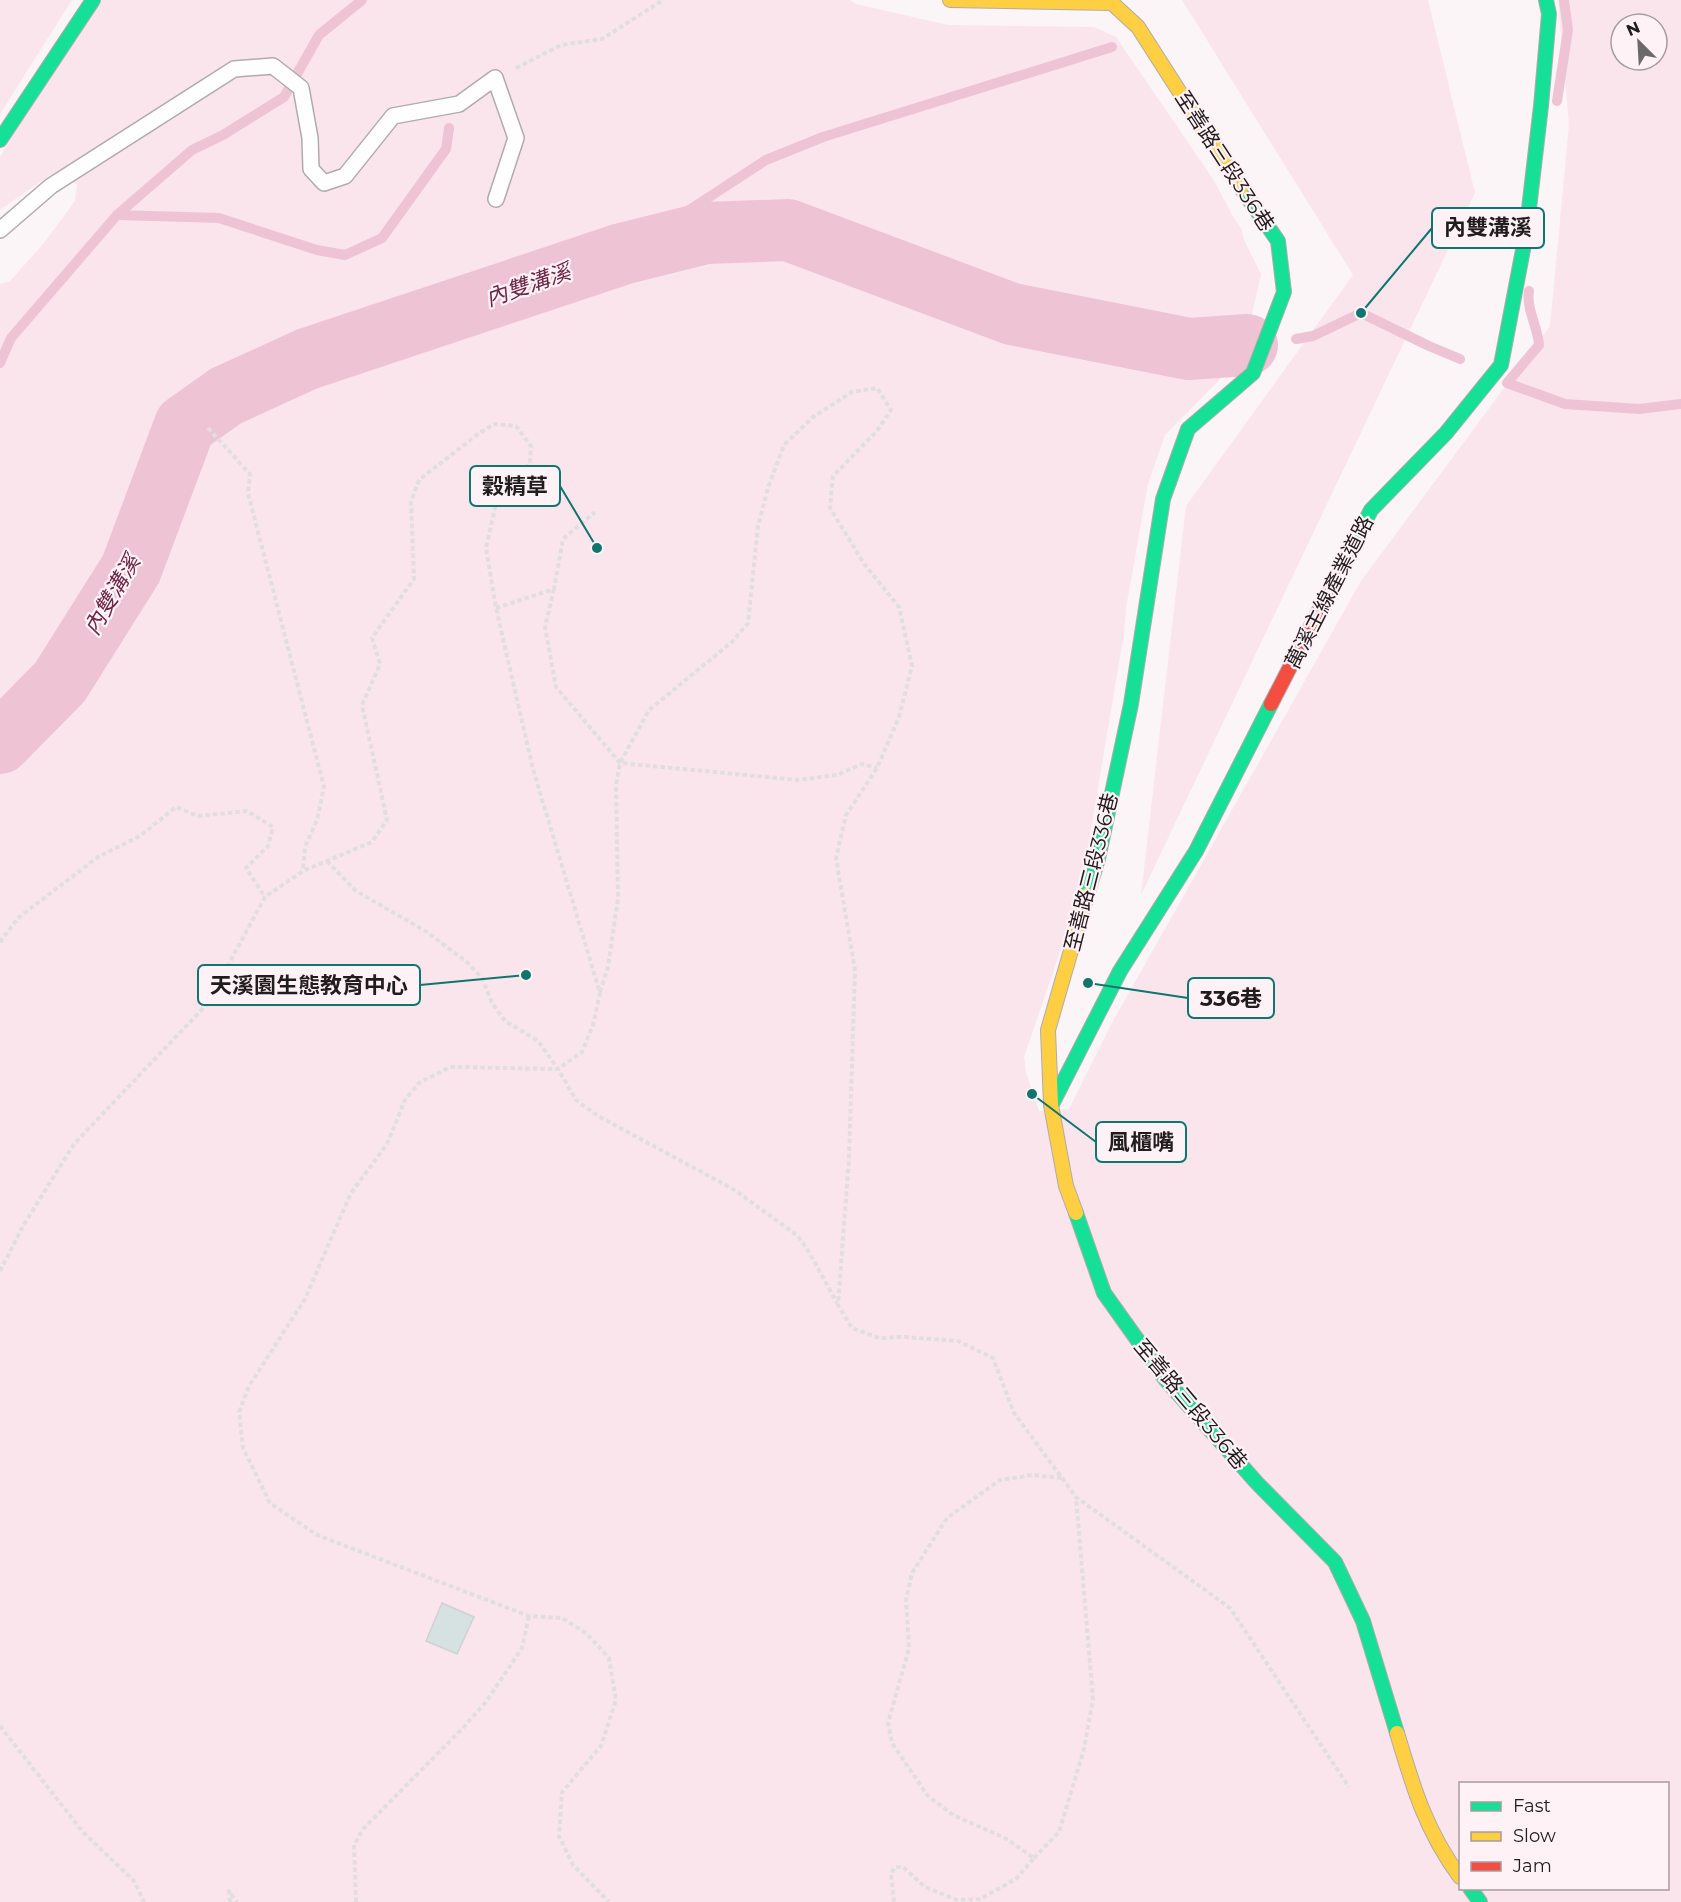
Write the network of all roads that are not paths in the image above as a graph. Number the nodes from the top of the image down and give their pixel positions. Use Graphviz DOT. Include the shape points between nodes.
graph roads {
  1 [pos="93,0"];
  2 [pos="950,0"];
  3 [pos="1546,0"];
  4 [pos="0,140"];
  5 [pos="496,199"];
  6 [pos="0,230"];
  7 [pos="1051,1105"];
  8 [pos="1459,1874"];
  1 -- 4 [label="street"];
  2 -- 7 [label="street, 至善路三段336巷" via="1112,3 1138,27 1278,241 1284,292 1253,373 1188,429 1163,499 1131,704 1101,848 1048,1030"];
  3 -- 7 [label="street, 萬溪主線產業道路" via="1549,14 1527,223 1501,365 1446,434 1371,510 1196,851 1120,971"];
  5 -- 6 [label="lane" via="516,138 495,78 459,104 393,116 345,176 324,183 311,169 301,88 273,66 234,69 51,186"];
  7 -- 8 [label="street, 至善路三段336巷" via="1066,1186 1104,1293 1166,1380 1257,1484 1335,1562 1363,1621 1416,1797 1443,1854"];
}
